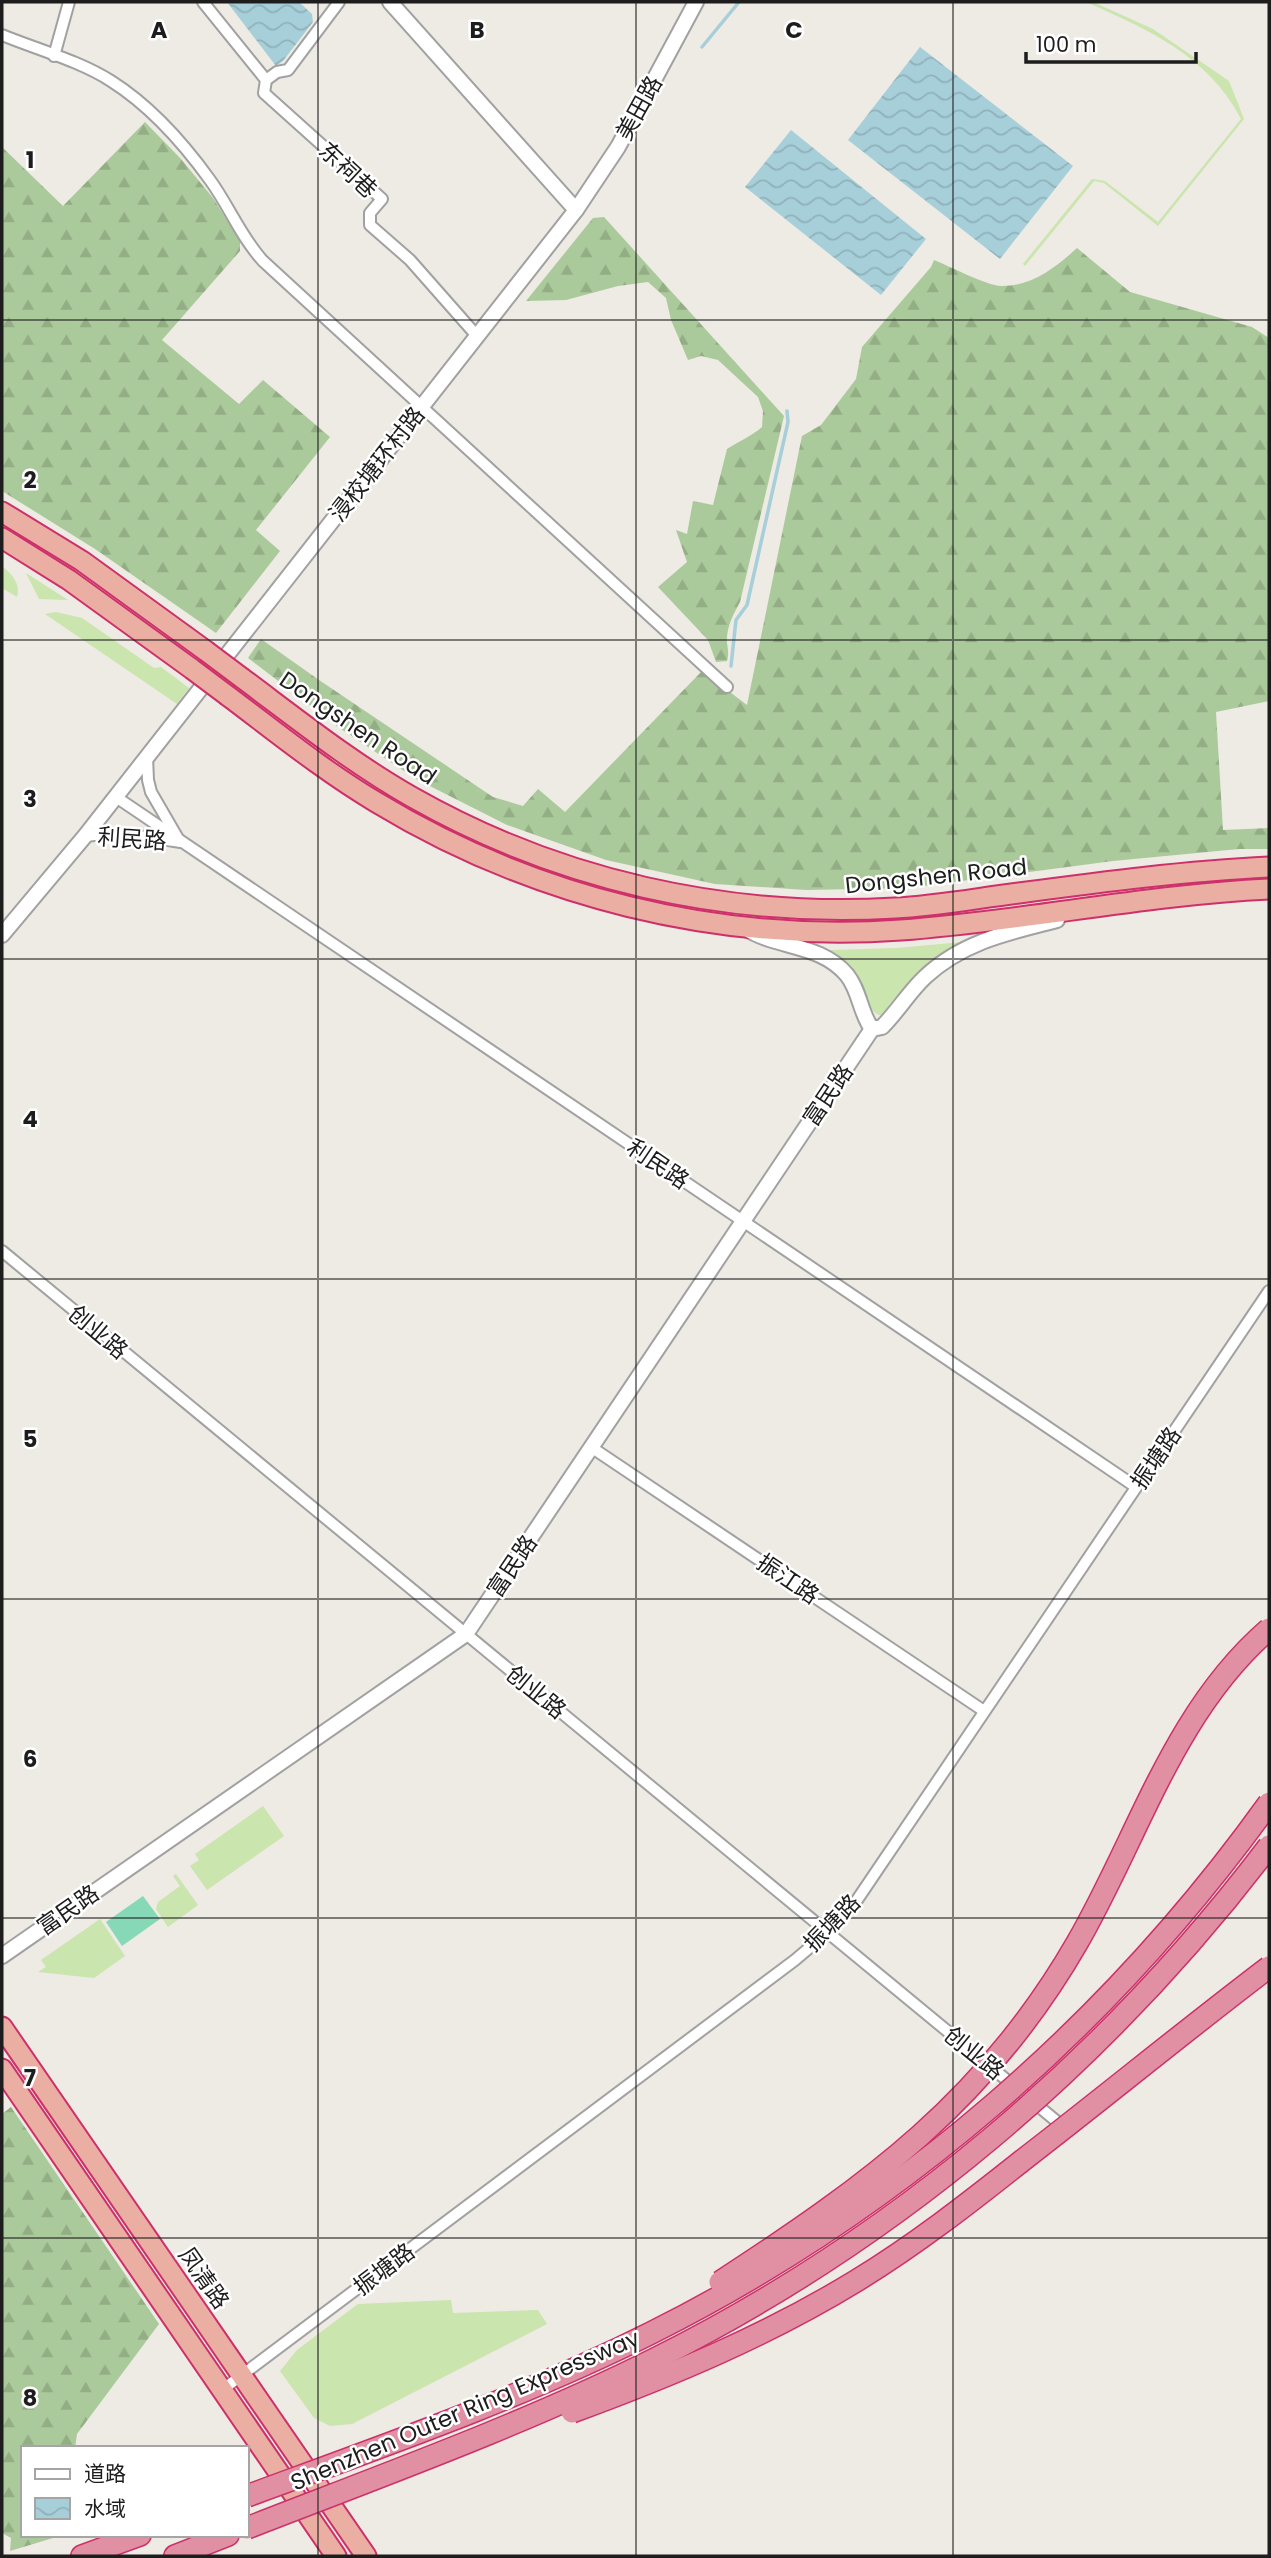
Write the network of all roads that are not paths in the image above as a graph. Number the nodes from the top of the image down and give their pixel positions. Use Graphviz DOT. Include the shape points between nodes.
graph roads {
  1 [pos="69,2"];
  2 [pos="340,2"];
  3 [pos="390,2"];
  4 [pos="695,2"];
  5 [pos="206,3"];
  6 [pos="2,35"];
  7 [pos="54,56"];
  8 [pos="266,80"];
  9 [pos="576,210"];
  10 [pos="477,336"];
  11 [pos="422,407"];
  12 [pos="2,512"];
  13 [pos="2,538"];
  14 [pos="727,687"];
  15 [pos="147,757"];
  16 [pos="116,797"];
  17 [pos="85,836"];
  18 [pos="180,842"];
  19 [pos="1269,867"];
  20 [pos="1269,889"];
  21 [pos="1080,908"];
  22 [pos="744,927"];
  23 [pos="2,935"];
  24 [pos="872,1028"];
  25 [pos="743,1221"];
  26 [pos="2,1251"];
  27 [pos="1269,1291"];
  28 [pos="591,1447"];
  29 [pos="1136,1487"];
  30 [pos="1269,1629"];
  31 [pos="466,1634"];
  32 [pos="984,1711"];
  33 [pos="1269,1803"];
  34 [pos="1269,1846"];
  35 [pos="828,1933"];
  36 [pos="2,1956"];
  37 [pos="1269,1967"];
  38 [pos="2,2027"];
  39 [pos="2,2069"];
  40 [pos="1071,2133"];
  41 [pos="587,2363"];
  42 [pos="242,2376"];
  43 [pos="222,2390"];
  44 [pos="410,2465"];
  45 [pos="248,2496"];
  46 [pos="248,2528"];
  47 [pos="134,2537"];
  48 [pos="223,2537"];
  49 [pos="82,2556"];
  50 [pos="174,2556"];
  51 [pos="336,2556"];
  52 [pos="366,2556"];
  1 -- 7 [label="street"];
  2 -- 8 [label="street" via="288,70"];
  3 -- 9 [label="street"];
  4 -- 9 [label="street, 美田路" via="605,170"];
  5 -- 8 [label="street, 东祠巷"];
  6 -- 7 [label="street"];
  7 -- 11 [label="street" via="110,81 147,111 192,156 251,247"];
  8 -- 10 [label="street, 东祠巷" via="264,93 382,199 370,213 370,225 410,260"];
  9 -- 10 [label="street, 浸校塘环村路"];
  10 -- 11 [label="street, 浸校塘环村路"];
  11 -- 14 [label="street"];
  11 -- 15 [label="street, 浸校塘环村路"];
  12 -- 19 [label="highway, Dongshen Road, bridge" via="82,561 411,797 516,848 580,871 686,896 806,910 898,908 1145,876"];
  13 -- 22 [label="highway, Dongshen Road, bridge" via="69,580 325,768 426,831 536,880 622,905"];
  15 -- 16 [label="street, 浸校塘环村路"];
  15 -- 18 [label="street, 利民路" via="151,792"];
  16 -- 17 [label="street, 浸校塘环村路"];
  16 -- 18 [label="street, 利民路"];
  17 -- 18 [label="street, 利民路" via="130,834"];
  17 -- 23 [label="street, 浸校塘环村路"];
  18 -- 25 [label="street, 利民路"];
  20 -- 21 [label="highway, Dongshen Road"];
  21 -- 22 [label="highway, Dongshen Road" via="900,930 804,932"];
  21 -- 24 [label="street, 富民路" via="1058,920 989,938 946,959 922,979 882,1027"];
  22 -- 24 [label="street" via="762,939 808,949 837,965 852,982"];
  24 -- 25 [label="street, 富民路"];
  25 -- 28 [label="street, 富民路"];
  25 -- 29 [label="street, 利民路"];
  26 -- 31 [label="street, 创业路"];
  27 -- 29 [label="street, 振塘路"];
  28 -- 31 [label="street, 富民路"];
  28 -- 32 [label="street, 振江路"];
  29 -- 32 [label="street, 振塘路"];
  30 -- 41 [label="highway, bridge" via="1226,1673 1186,1729 1065,1965 1021,2029 965,2095 908,2148 833,2207"];
  31 -- 35 [label="street, 创业路"];
  31 -- 36 [label="street, 富民路"];
  32 -- 35 [label="street, 振塘路" via="857,1900"];
  33 -- 41 [label="highway, Shenzhen Outer Ring Expressway, bridge" via="1203,1889 1132,1970 1030,2073 949,2143 774,2266"];
  34 -- 44 [label="highway, Shenzhen Outer Ring Expressway, bridge" via="1198,1935 1074,2066 986,2144 886,2221 790,2285 654,2360"];
  35 -- 40 [label="street, 创业路"];
  35 -- 42 [label="street, 振塘路"];
  37 -- 44 [label="highway, bridge" via="945,2221 836,2293 744,2342 651,2382 507,2436"];
  38 -- 42 [label="highway, 凤清路"];
  39 -- 43 [label="highway"];
  41 -- 45 [label="highway, Shenzhen Outer Ring Expressway, bridge" via="444,2423"];
  42 -- 43 [label="street, 振塘路"];
  42 -- 52 [label="highway, 凤清路"];
  43 -- 51 [label="highway"];
  44 -- 46 [label="highway, Shenzhen Outer Ring Expressway, bridge"];
  47 -- 49 [label="highway"];
  48 -- 50 [label="highway"];
}
